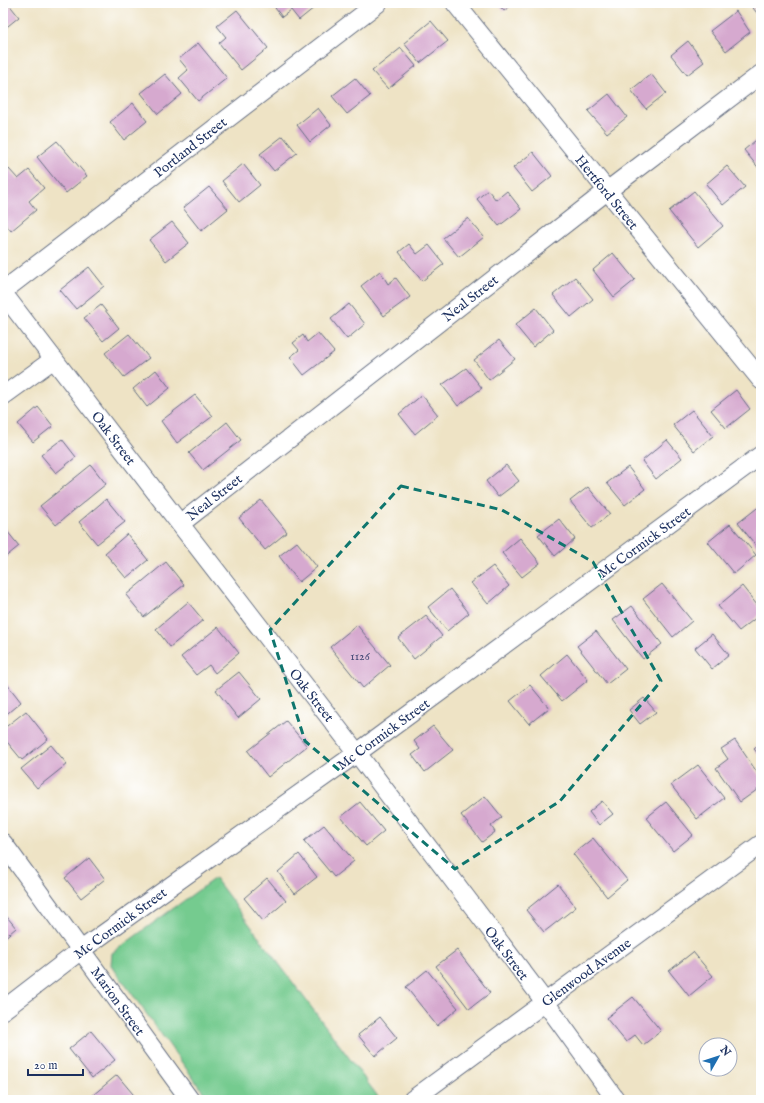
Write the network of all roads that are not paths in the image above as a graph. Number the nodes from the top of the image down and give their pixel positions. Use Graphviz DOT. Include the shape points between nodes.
graph roads {
  1 [pos="378,3"];
  2 [pos="455,3"];
  3 [pos="761,74"];
  4 [pos="607,191"];
  5 [pos="3,292"];
  6 [pos="54,359"];
  7 [pos="761,380"];
  8 [pos="3,396"];
  9 [pos="761,455"];
  10 [pos="180,524"];
  11 [pos="357,753"];
  12 [pos="3,843"];
  13 [pos="761,844"];
  14 [pos="81,950"];
  15 [pos="545,1002"];
  16 [pos="3,1010"];
  17 [pos="190,1100"];
  18 [pos="412,1100"];
  19 [pos="616,1100"];
  1 -- 5 [label="street, Portland Street"];
  2 -- 4 [label="street, Hertford Street"];
  3 -- 4 [label="street, Neal Street"];
  4 -- 7 [label="street, Hertford Street"];
  4 -- 10 [label="street, Neal Street"];
  5 -- 6 [label="street, Oak Street"];
  6 -- 8 [label="street"];
  6 -- 10 [label="street, Oak Street"];
  9 -- 11 [label="street, Mc Cormick Street"];
  10 -- 11 [label="street, Oak Street"];
  11 -- 14 [label="street, Mc Cormick Street"];
  11 -- 15 [label="street, Oak Street"];
  12 -- 14 [label="street, Marion Street"];
  13 -- 15 [label="street, Glenwood Avenue"];
  14 -- 16 [label="street, Mc Cormick Street"];
  14 -- 17 [label="street, Marion Street"];
  15 -- 18 [label="street, Glenwood Avenue"];
  15 -- 19 [label="street, Oak Street"];
}
